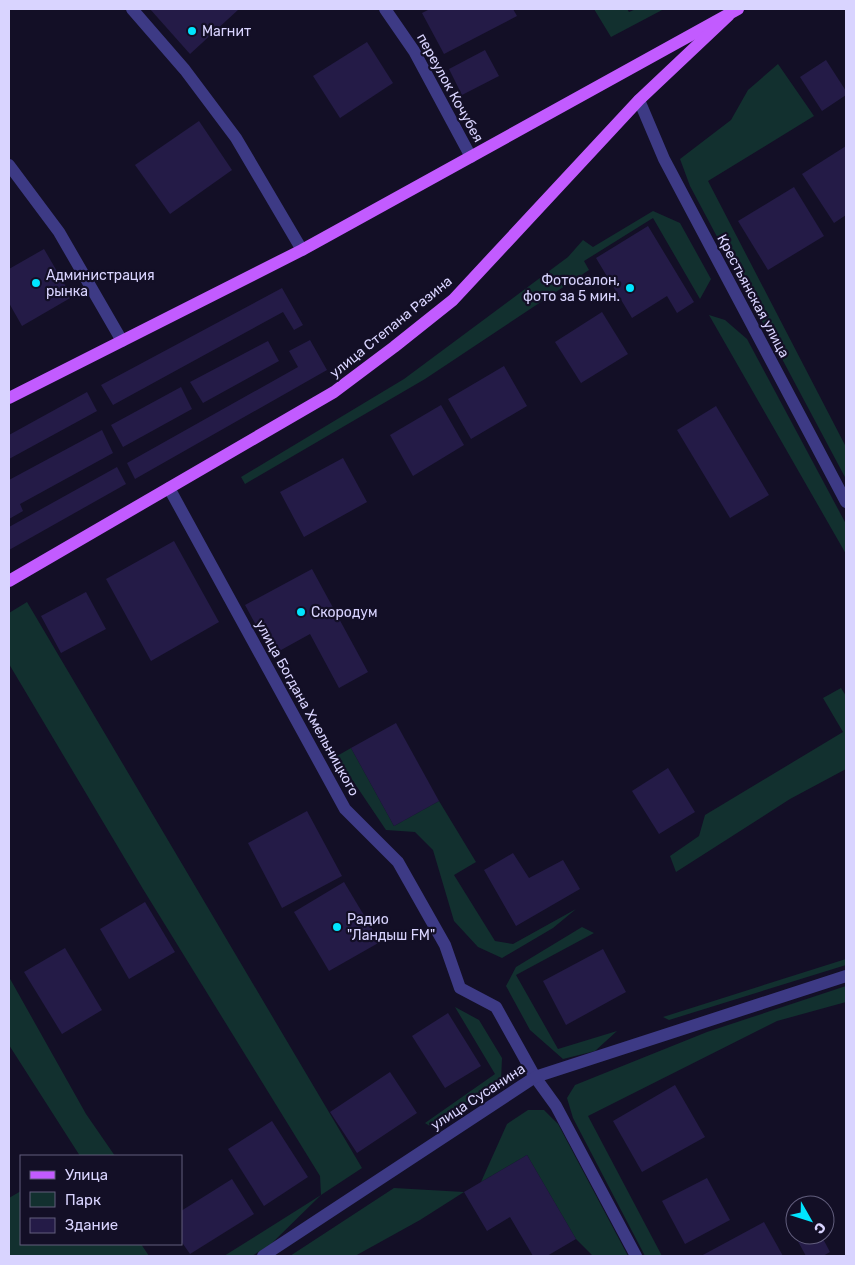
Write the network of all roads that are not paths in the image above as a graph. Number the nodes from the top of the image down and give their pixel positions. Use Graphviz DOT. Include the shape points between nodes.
graph roads {
  1 [pos="132,9"];
  2 [pos="385,9"];
  3 [pos="733,12"];
  4 [pos="639,100"];
  5 [pos="471,157"];
  6 [pos="9,165"];
  7 [pos="302,250"];
  8 [pos="122,341"];
  9 [pos="9,398"];
  10 [pos="168,488"];
  11 [pos="846,502"];
  12 [pos="9,581"];
  13 [pos="846,976"];
  14 [pos="535,1077"];
  15 [pos="263,1256"];
  16 [pos="636,1256"];
  1 -- 7 [label="street" via="185,70 236,138"];
  2 -- 5 [label="street, переулок Кочубея" via="414,50"];
  3 -- 4 [label="main road, улица Степана Разина"];
  3 -- 5 [label="main road, улица Степана Разина"];
  4 -- 10 [label="main road, улица Степана Разина" via="452,300 334,392"];
  4 -- 11 [label="street, Крестьянская улица" via="664,159"];
  5 -- 7 [label="main road, улица Степана Разина"];
  6 -- 8 [label="street" via="59,232"];
  7 -- 8 [label="main road, улица Степана Разина"];
  8 -- 9 [label="main road, улица Степана Разина"];
  10 -- 12 [label="main road, улица Степана Разина"];
  10 -- 14 [label="street, улица Богдана Хмельницкого" via="345,810 398,862 445,945 460,988 496,1007"];
  13 -- 14 [label="street, улица Сусанина"];
  14 -- 15 [label="street, улица Сусанина"];
  14 -- 16 [label="street, улица Богдана Хмельницкого" via="556,1106"];
}
